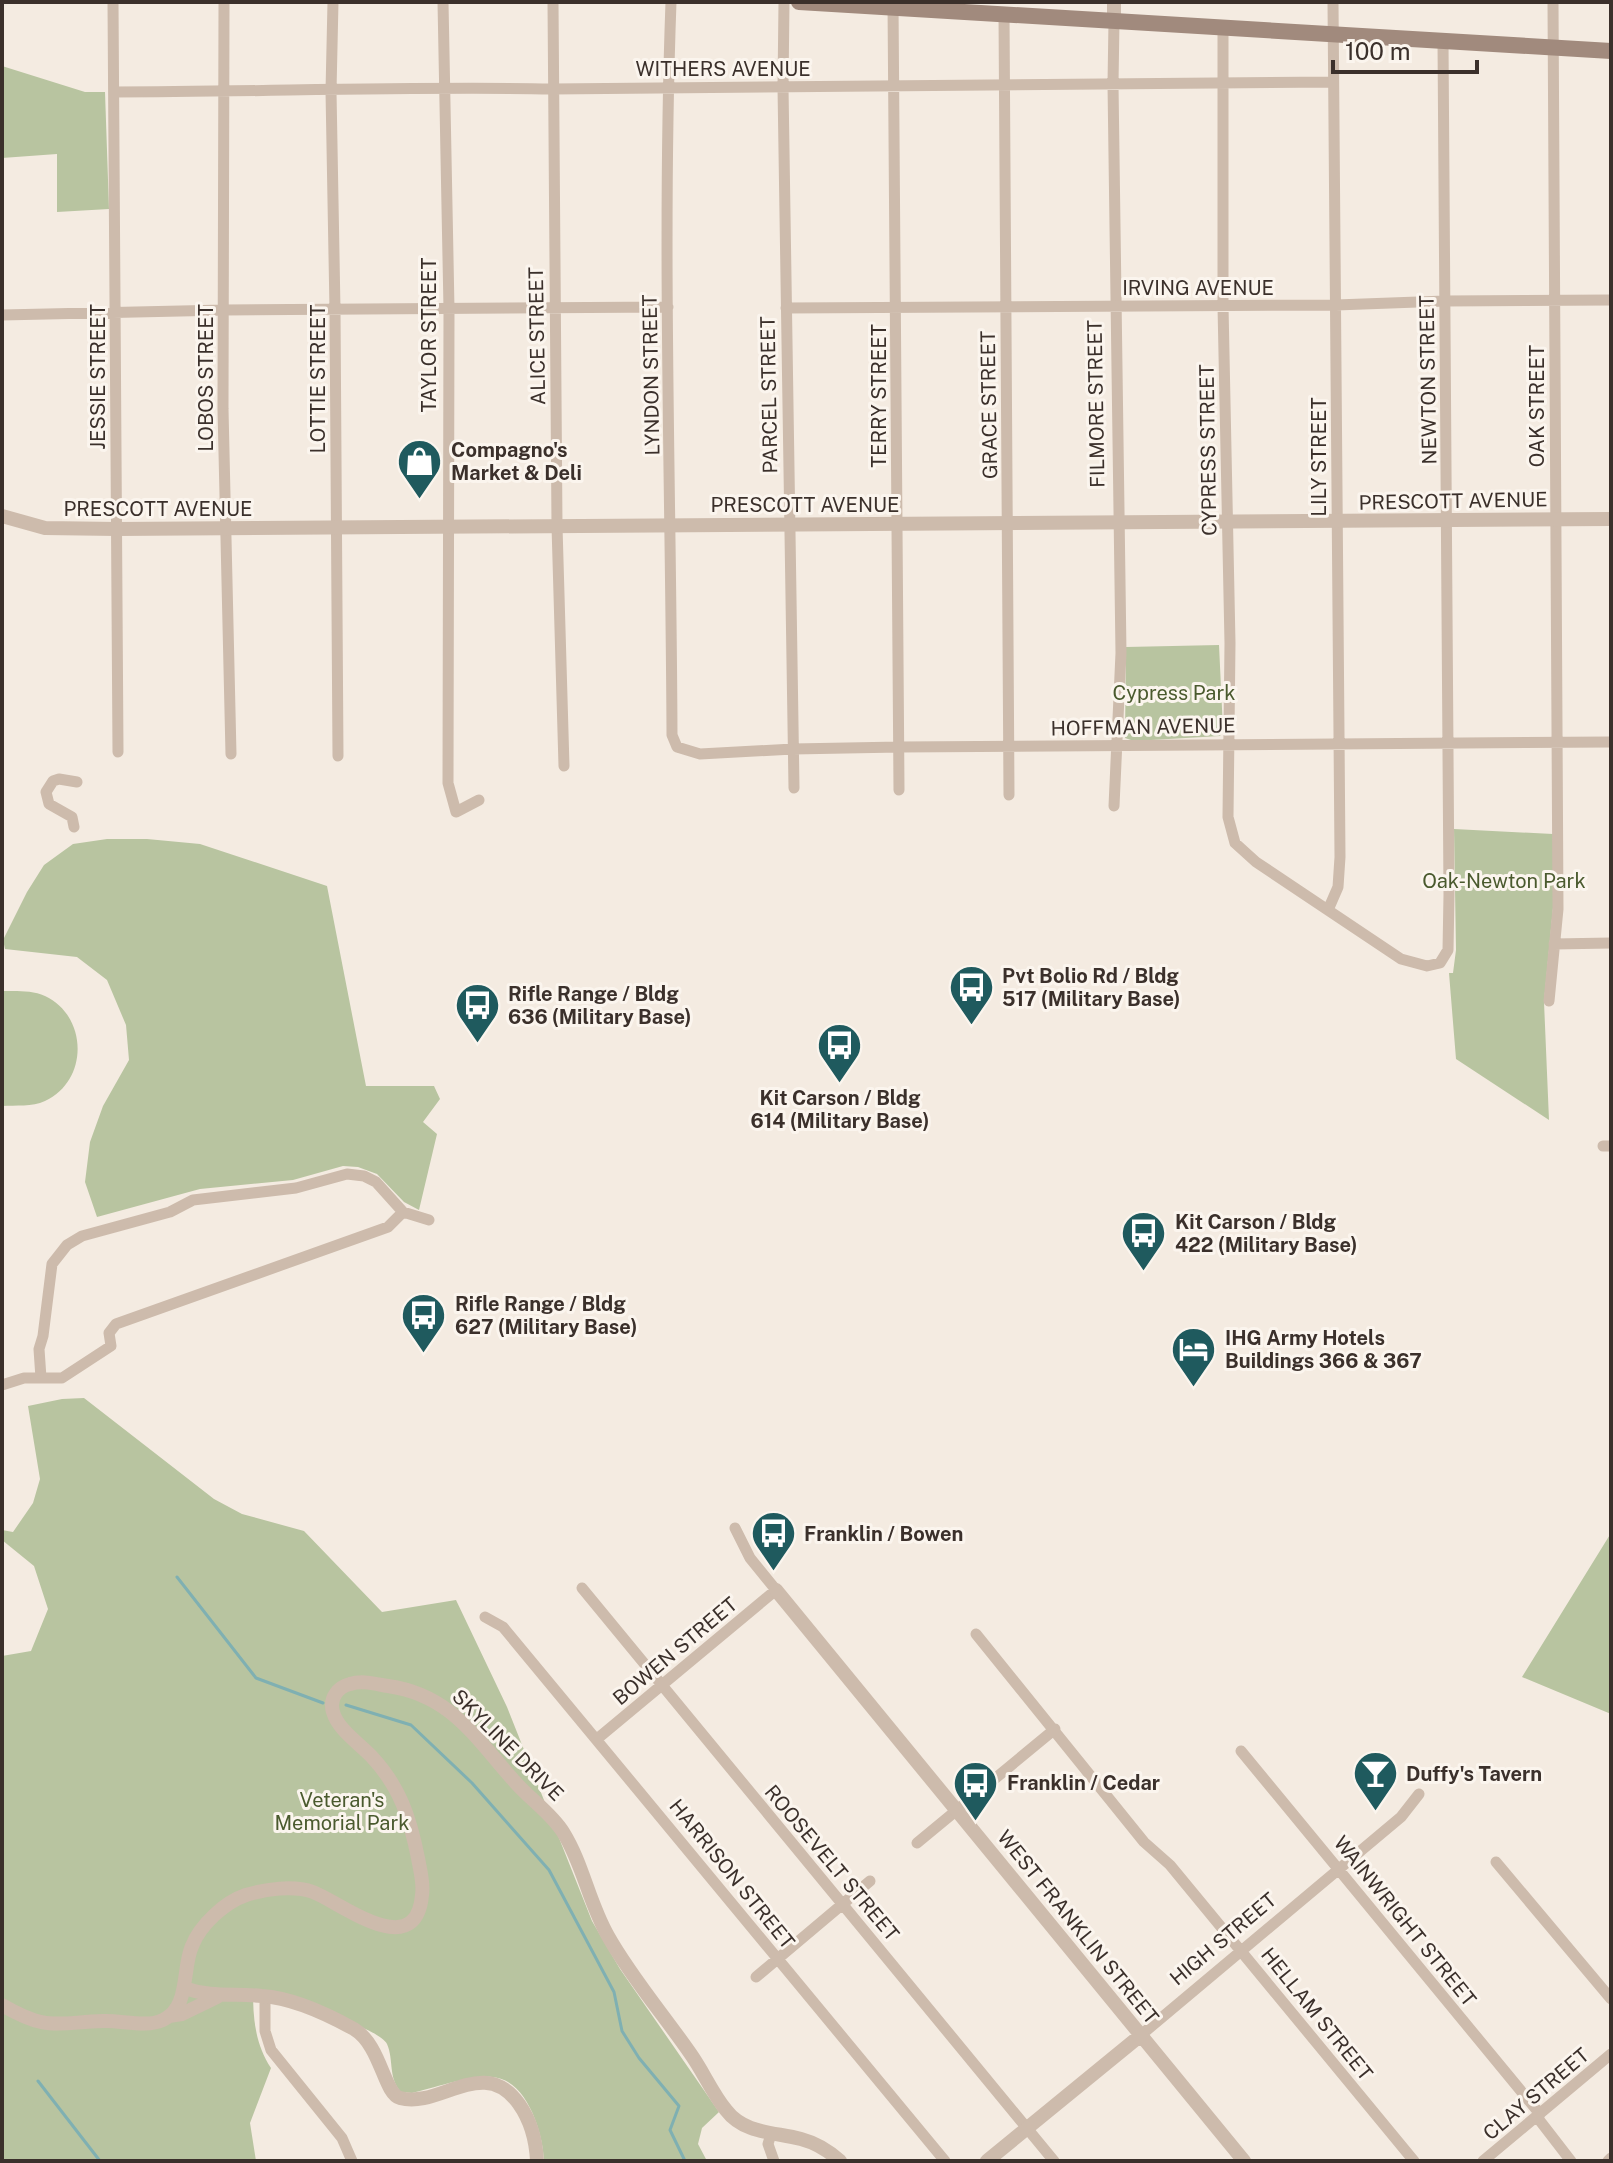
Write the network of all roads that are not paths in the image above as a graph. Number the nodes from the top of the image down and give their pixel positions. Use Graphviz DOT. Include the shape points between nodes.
graph roads {
  1 [pos="113,2"];
  2 [pos="224,2"];
  3 [pos="333,2"];
  4 [pos="443,2"];
  5 [pos="553,2"];
  6 [pos="671,2"];
  7 [pos="784,2"];
  8 [pos="799,2"];
  9 [pos="1114,2"];
  10 [pos="1333,2"];
  11 [pos="1553,2"];
  12 [pos="893,4"];
  13 [pos="1004,14"];
  14 [pos="1114,21"];
  15 [pos="1223,27"];
  16 [pos="1335,35"];
  17 [pos="1443,41"];
  18 [pos="1553,48"];
  19 [pos="1611,51"];
  20 [pos="1333,82"];
  21 [pos="1223,83"];
  22 [pos="1004,84"];
  23 [pos="1113,84"];
  24 [pos="892,86"];
  25 [pos="443,87"];
  26 [pos="667,87"];
  27 [pos="783,87"];
  28 [pos="553,89"];
  29 [pos="331,91"];
  30 [pos="114,92"];
  31 [pos="223,92"];
  32 [pos="1555,300"];
  33 [pos="1611,300"];
  34 [pos="1445,301"];
  35 [pos="1005,305"];
  36 [pos="1336,305"];
  37 [pos="1115,306"];
  38 [pos="1223,306"];
  39 [pos="668,307"];
  40 [pos="897,307"];
  41 [pos="786,308"];
  42 [pos="449,309"];
  43 [pos="554,309"];
  44 [pos="225,310"];
  45 [pos="335,310"];
  46 [pos="116,312"];
  47 [pos="2,315"];
  48 [pos="2,516"];
  49 [pos="1555,519"];
  50 [pos="1611,519"];
  51 [pos="1447,521"];
  52 [pos="1337,522"];
  53 [pos="1228,523"];
  54 [pos="788,524"];
  55 [pos="897,524"];
  56 [pos="1009,524"];
  57 [pos="1118,524"];
  58 [pos="557,526"];
  59 [pos="671,526"];
  60 [pos="337,528"];
  61 [pos="447,528"];
  62 [pos="117,529"];
  63 [pos="226,529"];
  64 [pos="1448,742"];
  65 [pos="1558,742"];
  66 [pos="1611,742"];
  67 [pos="1228,743"];
  68 [pos="1338,743"];
  69 [pos="677,747"];
  70 [pos="900,747"];
  71 [pos="1009,747"];
  72 [pos="1118,747"];
  73 [pos="793,749"];
  74 [pos="118,752"];
  75 [pos="231,754"];
  76 [pos="338,756"];
  77 [pos="564,766"];
  78 [pos="77,782"];
  79 [pos="794,788"];
  80 [pos="899,790"];
  81 [pos="1009,795"];
  82 [pos="479,800"];
  83 [pos="1114,806"];
  84 [pos="74,827"];
  85 [pos="1328,910"];
  86 [pos="1611,943"];
  87 [pos="1554,944"];
  88 [pos="1445,958"];
  89 [pos="1549,1001"];
  90 [pos="403,1212"];
  91 [pos="429,1220"];
  92 [pos="41,1378"];
  93 [pos="2,1385"];
  94 [pos="735,1528"];
  95 [pos="582,1588"];
  96 [pos="776,1590"];
  97 [pos="485,1617"];
  98 [pos="976,1634"];
  99 [pos="662,1685"];
  100 [pos="1055,1729"];
  101 [pos="597,1739"];
  102 [pos="1241,1751"];
  103 [pos="1419,1794"];
  104 [pos="956,1809"];
  105 [pos="917,1843"];
  106 [pos="1496,1862"];
  107 [pos="1338,1869"];
  108 [pos="870,1881"];
  109 [pos="843,1904"];
  110 [pos="1241,1950"];
  111 [pos="778,1959"];
  112 [pos="186,1968"];
  113 [pos="756,1977"];
  114 [pos="184,1988"];
  115 [pos="213,1996"];
  116 [pos="265,1996"];
  117 [pos="1611,1999"];
  118 [pos="2,2005"];
  119 [pos="169,2016"];
  120 [pos="1141,2035"];
  121 [pos="1611,2054"];
  122 [pos="1538,2116"];
  123 [pos="1027,2128"];
  124 [pos="771,2134"];
  125 [pos="836,2160"];
  126 [pos="352,2161"];
  127 [pos="537,2161"];
  128 [pos="774,2161"];
  129 [pos="945,2161"];
  130 [pos="987,2161"];
  131 [pos="1054,2161"];
  132 [pos="1244,2161"];
  133 [pos="1414,2161"];
  134 [pos="1483,2161"];
  135 [pos="1571,2161"];
  1 -- 30 [label="street, JESSIE STREET"];
  2 -- 31 [label="street, LOBOS STREET"];
  3 -- 29 [label="street, LOTTIE STREET"];
  4 -- 25 [label="street, TAYLOR STREET"];
  5 -- 28 [label="street, ALICE STREET"];
  6 -- 26 [label="street, LYNDON STREET"];
  7 -- 27 [label="street, PARCEL STREET"];
  8 -- 12 [label="main road"];
  9 -- 14 [label="street, FILMORE STREET"];
  10 -- 16 [label="street, LILY STREET"];
  11 -- 18 [label="street, OAK STREET"];
  12 -- 13 [label="main road"];
  12 -- 24 [label="street, TERRY STREET"];
  13 -- 14 [label="main road"];
  13 -- 22 [label="street, GRACE STREET"];
  14 -- 15 [label="main road"];
  14 -- 23 [label="street, FILMORE STREET"];
  15 -- 16 [label="main road"];
  15 -- 21 [label="street, CYPRESS STREET"];
  16 -- 17 [label="main road"];
  16 -- 20 [label="street, LILY STREET"];
  17 -- 18 [label="main road"];
  17 -- 34 [label="street, NEWTON STREET"];
  18 -- 19 [label="main road"];
  18 -- 32 [label="street, OAK STREET"];
  20 -- 21 [label="street, WITHERS AVENUE"];
  20 -- 36 [label="street, LILY STREET"];
  21 -- 23 [label="street, WITHERS AVENUE"];
  21 -- 38 [label="street, CYPRESS STREET"];
  22 -- 23 [label="street, WITHERS AVENUE"];
  22 -- 24 [label="street, WITHERS AVENUE"];
  22 -- 35 [label="street, GRACE STREET"];
  23 -- 37 [label="street, FILMORE STREET"];
  24 -- 27 [label="street, WITHERS AVENUE"];
  24 -- 40 [label="street, TERRY STREET"];
  25 -- 28 [label="street, WITHERS AVENUE"];
  25 -- 29 [label="street, WITHERS AVENUE"];
  25 -- 42 [label="street, TAYLOR STREET"];
  26 -- 27 [label="street, WITHERS AVENUE"];
  26 -- 28 [label="street, WITHERS AVENUE"];
  26 -- 39 [label="street, LYNDON STREET"];
  27 -- 41 [label="street, PARCEL STREET"];
  28 -- 43 [label="street, ALICE STREET"];
  29 -- 31 [label="street, WITHERS AVENUE"];
  29 -- 45 [label="street, LOTTIE STREET"];
  30 -- 31 [label="street, WITHERS AVENUE"];
  30 -- 46 [label="street, JESSIE STREET"];
  31 -- 44 [label="street, LOBOS STREET"];
  32 -- 33 [label="street, IRVING AVENUE"];
  32 -- 34 [label="street, IRVING AVENUE"];
  32 -- 49 [label="street, OAK STREET"];
  34 -- 36 [label="street, IRVING AVENUE"];
  34 -- 51 [label="street, NEWTON STREET"];
  35 -- 37 [label="street, IRVING AVENUE"];
  35 -- 40 [label="street, IRVING AVENUE"];
  35 -- 56 [label="street, GRACE STREET"];
  36 -- 38 [label="street, IRVING AVENUE"];
  36 -- 52 [label="street, LILY STREET"];
  37 -- 38 [label="street, IRVING AVENUE"];
  37 -- 57 [label="street, FILMORE STREET"];
  38 -- 53 [label="street, CYPRESS STREET"];
  39 -- 43 [label="street"];
  39 -- 59 [label="street, LYNDON STREET"];
  40 -- 41 [label="street, IRVING AVENUE"];
  40 -- 55 [label="street, TERRY STREET"];
  41 -- 54 [label="street, PARCEL STREET"];
  42 -- 43 [label="street"];
  42 -- 45 [label="street"];
  42 -- 61 [label="street, TAYLOR STREET"];
  43 -- 58 [label="street, ALICE STREET"];
  44 -- 45 [label="street"];
  44 -- 46 [label="street"];
  44 -- 63 [label="street, LOBOS STREET"];
  45 -- 60 [label="street, LOTTIE STREET"];
  46 -- 47 [label="street"];
  46 -- 62 [label="street, JESSIE STREET"];
  48 -- 62 [label="street, PRESCOTT AVENUE" via="45,528"];
  49 -- 50 [label="street, PRESCOTT AVENUE"];
  49 -- 51 [label="street, PRESCOTT AVENUE"];
  49 -- 65 [label="street, OAK STREET"];
  51 -- 52 [label="street, PRESCOTT AVENUE"];
  51 -- 64 [label="street, NEWTON STREET"];
  52 -- 53 [label="street, PRESCOTT AVENUE"];
  52 -- 68 [label="street, LILY STREET"];
  53 -- 57 [label="street, PRESCOTT AVENUE"];
  53 -- 67 [label="street, CYPRESS STREET"];
  54 -- 55 [label="street, PRESCOTT AVENUE"];
  54 -- 59 [label="street, PRESCOTT AVENUE"];
  54 -- 73 [label="street, PARCEL STREET"];
  55 -- 56 [label="street, PRESCOTT AVENUE"];
  55 -- 70 [label="street, TERRY STREET"];
  56 -- 57 [label="street, PRESCOTT AVENUE"];
  56 -- 71 [label="street, GRACE STREET"];
  57 -- 72 [label="street, FILMORE STREET"];
  58 -- 59 [label="street, PRESCOTT AVENUE"];
  58 -- 61 [label="street, PRESCOTT AVENUE"];
  58 -- 77 [label="street, ALICE STREET"];
  59 -- 69 [label="street, LYNDON STREET" via="672,735"];
  60 -- 61 [label="street, PRESCOTT AVENUE"];
  60 -- 63 [label="street, PRESCOTT AVENUE"];
  60 -- 76 [label="street, LOTTIE STREET"];
  61 -- 82 [label="street, TAYLOR STREET" via="448,783 456,812"];
  62 -- 63 [label="street, PRESCOTT AVENUE"];
  62 -- 74 [label="street, JESSIE STREET"];
  63 -- 75 [label="street, LOBOS STREET"];
  64 -- 65 [label="street, HOFFMAN AVENUE"];
  64 -- 68 [label="street, HOFFMAN AVENUE"];
  64 -- 88 [label="street, NEWTON STREET"];
  65 -- 66 [label="street, HOFFMAN AVENUE"];
  65 -- 87 [label="street, OAK STREET"];
  67 -- 68 [label="street, HOFFMAN AVENUE"];
  67 -- 72 [label="street, HOFFMAN AVENUE"];
  67 -- 85 [label="street, CYPRESS STREET" via="1231,835 1239,849"];
  68 -- 85 [label="street, LILY STREET" via="1340,857 1338,887"];
  69 -- 73 [label="street, HOFFMAN AVENUE" via="700,754"];
  70 -- 71 [label="street, HOFFMAN AVENUE"];
  70 -- 73 [label="street, HOFFMAN AVENUE"];
  70 -- 80 [label="street, TERRY STREET"];
  71 -- 72 [label="street, HOFFMAN AVENUE"];
  71 -- 81 [label="street, GRACE STREET"];
  72 -- 83 [label="street, FILMORE STREET"];
  73 -- 79 [label="street, PARCEL STREET"];
  78 -- 84 [label="street" via="59,779 46,792 49,804 72,817"];
  85 -- 88 [label="street, CYPRESS STREET" via="1415,965 1435,965"];
  86 -- 87 [label="street"];
  87 -- 89 [label="street, OAK STREET"];
  90 -- 91 [label="street"];
  90 -- 92 [label="street" via="388,1227 116,1324 109,1333 111,1346 62,1378"];
  90 -- 92 [label="street" via="376,1182 347,1174 297,1188 193,1200 170,1212 75,1239 61,1250 50,1271 39,1349"];
  92 -- 93 [label="street"];
  94 -- 96 [label="street, WEST FRANKLIN STREET" via="750,1558"];
  95 -- 99 [label="street, ROOSEVELT STREET"];
  96 -- 99 [label="street, BOWEN STREET"];
  96 -- 104 [label="street, WEST FRANKLIN STREET"];
  97 -- 101 [label="street, HARRISON STREET" via="503,1627"];
  98 -- 100 [label="street, HELLAM STREET"];
  99 -- 101 [label="street, BOWEN STREET"];
  99 -- 109 [label="street, ROOSEVELT STREET"];
  100 -- 104 [label="street"];
  100 -- 110 [label="street, HELLAM STREET" via="1144,1842"];
  101 -- 111 [label="street, HARRISON STREET"];
  102 -- 107 [label="street, WAINWRIGHT STREET"];
  103 -- 107 [label="street, HIGH STREET" via="1401,1817"];
  104 -- 105 [label="street"];
  104 -- 120 [label="street, WEST FRANKLIN STREET"];
  106 -- 117 [label="street"];
  107 -- 110 [label="street, HIGH STREET"];
  107 -- 122 [label="street, WAINWRIGHT STREET"];
  108 -- 109 [label="street"];
  109 -- 111 [label="street"];
  109 -- 123 [label="street, ROOSEVELT STREET"];
  110 -- 120 [label="street, HIGH STREET"];
  110 -- 133 [label="street, HELLAM STREET"];
  111 -- 113 [label="street"];
  111 -- 129 [label="street, HARRISON STREET"];
  112 -- 114 [label="street, SKYLINE DRIVE"];
  112 -- 115 [label="street"];
  112 -- 124 [label="street, SKYLINE DRIVE" via="202,1930 246,1895 285,1888 312,1892 386,1927 401,1925 416,1914 422,1877 401,1796 340,1725 331,1705 338,1691 352,1683 409,1690 449,1709 562,1830 608,1937 723,2107 741,2124"];
  114 -- 115 [label="street"];
  114 -- 119 [label="street, SKYLINE DRIVE"];
  115 -- 116 [label="street"];
  115 -- 119 [label="street"];
  116 -- 126 [label="street" via="271,2050 342,2138"];
  116 -- 127 [label="street" via="305,2007 364,2036 397,2097 478,2083 507,2091 531,2125"];
  118 -- 119 [label="street" via="49,2026 152,2023"];
  120 -- 123 [label="street, HIGH STREET"];
  120 -- 132 [label="street, WEST FRANKLIN STREET"];
  121 -- 122 [label="street, CLAY STREET"];
  122 -- 134 [label="street, CLAY STREET"];
  122 -- 135 [label="street, WAINWRIGHT STREET"];
  123 -- 130 [label="street, HIGH STREET"];
  123 -- 131 [label="street, ROOSEVELT STREET"];
  124 -- 125 [label="street" via="804,2139"];
  124 -- 128 [label="street" via="768,2144"];
}
